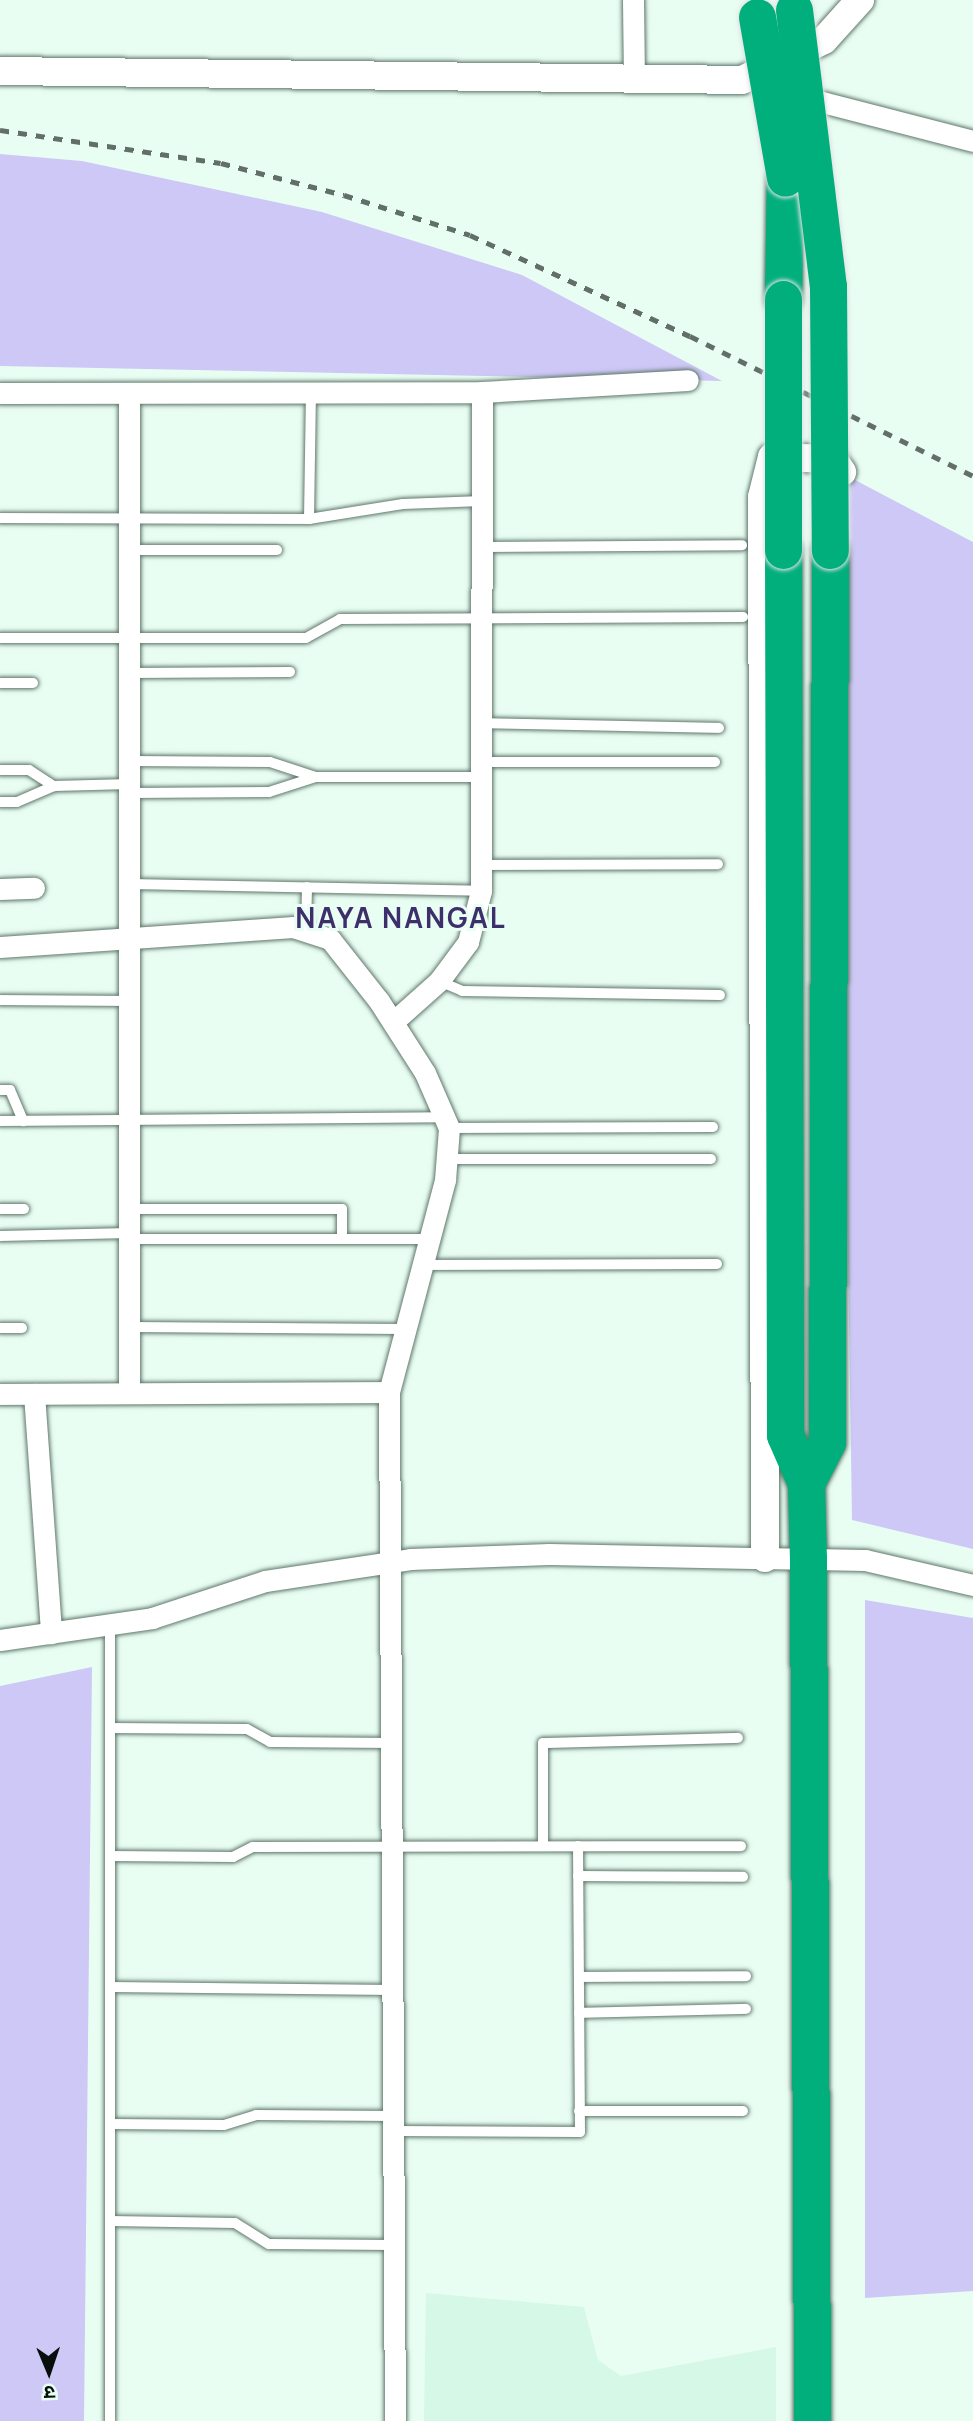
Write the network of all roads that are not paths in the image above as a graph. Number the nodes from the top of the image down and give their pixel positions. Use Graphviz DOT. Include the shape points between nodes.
graph roads {
  1 [pos="633,0"];
  2 [pos="751,0"];
  3 [pos="792,0"];
  4 [pos="860,0"];
  5 [pos="0,71"];
  6 [pos="634,77"];
  7 [pos="742,80"];
  8 [pos="973,142"];
  9 [pos="688,380"];
  10 [pos="311,392"];
  11 [pos="482,392"];
  12 [pos="0,393"];
  13 [pos="130,393"];
  14 [pos="482,501"];
  15 [pos="130,516"];
  16 [pos="0,518"];
  17 [pos="309,519"];
  18 [pos="742,544"];
  19 [pos="482,547"];
  20 [pos="130,550"];
  21 [pos="277,550"];
  22 [pos="743,617"];
  23 [pos="482,618"];
  24 [pos="129,637"];
  25 [pos="0,638"];
  26 [pos="290,672"];
  27 [pos="130,673"];
  28 [pos="0,683"];
  29 [pos="33,683"];
  30 [pos="480,723"];
  31 [pos="719,728"];
  32 [pos="130,761"];
  33 [pos="715,762"];
  34 [pos="0,770"];
  35 [pos="479,770"];
  36 [pos="316,777"];
  37 [pos="54,786"];
  38 [pos="130,789"];
  39 [pos="0,802"];
  40 [pos="719,864"];
  41 [pos="481,865"];
  42 [pos="130,884"];
  43 [pos="307,887"];
  44 [pos="34,888"];
  45 [pos="0,889"];
  46 [pos="481,891"];
  47 [pos="306,931"];
  48 [pos="129,937"];
  49 [pos="0,947"];
  50 [pos="439,981"];
  51 [pos="720,995"];
  52 [pos="0,1000"];
  53 [pos="129,1001"];
  54 [pos="393,1022"];
  55 [pos="0,1090"];
  56 [pos="130,1120"];
  57 [pos="0,1121"];
  58 [pos="23,1121"];
  59 [pos="447,1122"];
  60 [pos="713,1127"];
  61 [pos="447,1159"];
  62 [pos="711,1159"];
  63 [pos="0,1209"];
  64 [pos="24,1209"];
  65 [pos="129,1209"];
  66 [pos="0,1236"];
  67 [pos="129,1236"];
  68 [pos="342,1239"];
  69 [pos="429,1239"];
  70 [pos="717,1264"];
  71 [pos="421,1265"];
  72 [pos="129,1327"];
  73 [pos="0,1328"];
  74 [pos="22,1328"];
  75 [pos="404,1329"];
  76 [pos="389,1392"];
  77 [pos="129,1393"];
  78 [pos="0,1394"];
  79 [pos="34,1394"];
  80 [pos="765,1396"];
  81 [pos="785,1427"];
  82 [pos="827,1429"];
  83 [pos="806,1483"];
  84 [pos="765,1558"];
  85 [pos="808,1558"];
  86 [pos="393,1561"];
  87 [pos="973,1585"];
  88 [pos="110,1624"];
  89 [pos="51,1633"];
  90 [pos="0,1640"];
  91 [pos="110,1728"];
  92 [pos="738,1738"];
  93 [pos="393,1743"];
  94 [pos="393,1846"];
  95 [pos="543,1846"];
  96 [pos="578,1846"];
  97 [pos="741,1846"];
  98 [pos="110,1856"];
  99 [pos="578,1876"];
  100 [pos="743,1877"];
  101 [pos="746,1976"];
  102 [pos="579,1977"];
  103 [pos="110,1987"];
  104 [pos="394,1990"];
  105 [pos="746,2009"];
  106 [pos="579,2013"];
  107 [pos="743,2110"];
  108 [pos="579,2111"];
  109 [pos="394,2123"];
  110 [pos="110,2124"];
  111 [pos="110,2221"];
  112 [pos="394,2245"];
  113 [pos="110,2421"];
  114 [pos="395,2421"];
  115 [pos="812,2421"];
  1 -- 6 [label="street"];
  2 -- 81 [label="highway, bridge" via="785,178"];
  3 -- 82 [label="highway, bridge" via="828,286"];
  4 -- 7 [label="street" via="824,40"];
  5 -- 6 [label="street"];
  6 -- 7 [label="street"];
  7 -- 8 [label="street"];
  9 -- 11 [label="street"];
  10 -- 11 [label="street"];
  10 -- 13 [label="street"];
  10 -- 17 [label="lane"];
  11 -- 14 [label="street"];
  12 -- 13 [label="street"];
  13 -- 15 [label="street"];
  14 -- 17 [label="lane" via="403,504"];
  14 -- 19 [label="street"];
  15 -- 16 [label="lane"];
  15 -- 17 [label="lane"];
  15 -- 20 [label="street"];
  18 -- 19 [label="lane"];
  19 -- 23 [label="street"];
  20 -- 21 [label="lane"];
  20 -- 24 [label="street"];
  22 -- 23 [label="lane"];
  23 -- 24 [label="lane" via="340,619 306,638"];
  23 -- 30 [label="street"];
  24 -- 25 [label="lane"];
  24 -- 27 [label="street"];
  26 -- 27 [label="lane"];
  27 -- 32 [label="street"];
  28 -- 29 [label="lane"];
  30 -- 31 [label="lane"];
  30 -- 35 [label="street"];
  32 -- 36 [label="lane" via="270,762"];
  32 -- 38 [label="street"];
  33 -- 35 [label="lane"];
  34 -- 37 [label="lane" via="29,770"];
  35 -- 36 [label="lane"];
  35 -- 41 [label="street"];
  36 -- 38 [label="lane" via="269,792"];
  37 -- 38 [label="lane"];
  37 -- 39 [label="lane" via="17,802"];
  38 -- 42 [label="street"];
  40 -- 41 [label="lane"];
  41 -- 46 [label="street"];
  42 -- 43 [label="lane"];
  42 -- 48 [label="street"];
  43 -- 46 [label="lane"];
  43 -- 47 [label="lane"];
  44 -- 45 [label="street"];
  46 -- 50 [label="street" via="468,942"];
  47 -- 48 [label="street" via="293,927"];
  47 -- 54 [label="street" via="330,939"];
  48 -- 49 [label="street"];
  48 -- 53 [label="street"];
  50 -- 51 [label="lane" via="462,992"];
  50 -- 54 [label="street"];
  52 -- 53 [label="lane"];
  53 -- 56 [label="street"];
  54 -- 59 [label="street" via="425,1073"];
  55 -- 58 [label="lane" via="10,1090"];
  56 -- 58 [label="lane"];
  56 -- 59 [label="lane"];
  56 -- 65 [label="street"];
  57 -- 58 [label="lane"];
  59 -- 60 [label="lane"];
  59 -- 61 [label="street"];
  61 -- 62 [label="lane"];
  61 -- 69 [label="street"];
  63 -- 64 [label="lane"];
  65 -- 67 [label="street"];
  65 -- 68 [label="lane" via="342,1209"];
  66 -- 67 [label="lane"];
  67 -- 68 [label="lane"];
  67 -- 72 [label="street"];
  68 -- 69 [label="lane"];
  69 -- 71 [label="street"];
  70 -- 71 [label="lane"];
  71 -- 75 [label="street"];
  72 -- 75 [label="lane"];
  72 -- 77 [label="street"];
  73 -- 74 [label="lane"];
  75 -- 76 [label="street"];
  76 -- 77 [label="street"];
  76 -- 86 [label="street"];
  77 -- 79 [label="street"];
  78 -- 79 [label="street"];
  79 -- 89 [label="street"];
  80 -- 81 [label="street"];
  80 -- 82 [label="street" via="762,497 772,457 833,459 843,473 844,513 843,1391"];
  80 -- 84 [label="street"];
  81 -- 83 [label="highway"];
  82 -- 83 [label="highway" via="827,1442"];
  83 -- 85 [label="highway"];
  84 -- 85 [label="street"];
  84 -- 86 [label="street" via="549,1554"];
  85 -- 87 [label="street" via="865,1560"];
  85 -- 115 [label="highway"];
  86 -- 88 [label="street" via="265,1581 152,1618"];
  86 -- 93 [label="street"];
  88 -- 89 [label="street"];
  88 -- 91 [label="lane"];
  89 -- 90 [label="street"];
  91 -- 93 [label="lane" via="247,1729 270,1742"];
  91 -- 98 [label="lane"];
  92 -- 95 [label="lane" via="543,1743"];
  93 -- 94 [label="street"];
  94 -- 95 [label="lane"];
  94 -- 98 [label="lane" via="253,1847 233,1857"];
  94 -- 104 [label="street"];
  95 -- 96 [label="lane"];
  96 -- 97 [label="lane"];
  96 -- 99 [label="lane"];
  98 -- 103 [label="lane"];
  99 -- 100 [label="lane"];
  99 -- 102 [label="lane"];
  101 -- 102 [label="lane"];
  102 -- 106 [label="lane"];
  103 -- 104 [label="lane"];
  103 -- 110 [label="lane"];
  104 -- 109 [label="street"];
  105 -- 106 [label="lane"];
  106 -- 108 [label="lane"];
  107 -- 108 [label="lane"];
  108 -- 109 [label="lane" via="580,2132"];
  109 -- 110 [label="lane" via="256,2115 224,2124"];
  109 -- 112 [label="street"];
  110 -- 111 [label="lane"];
  111 -- 112 [label="lane" via="235,2223 269,2244"];
  111 -- 113 [label="lane"];
  112 -- 114 [label="street"];
}
